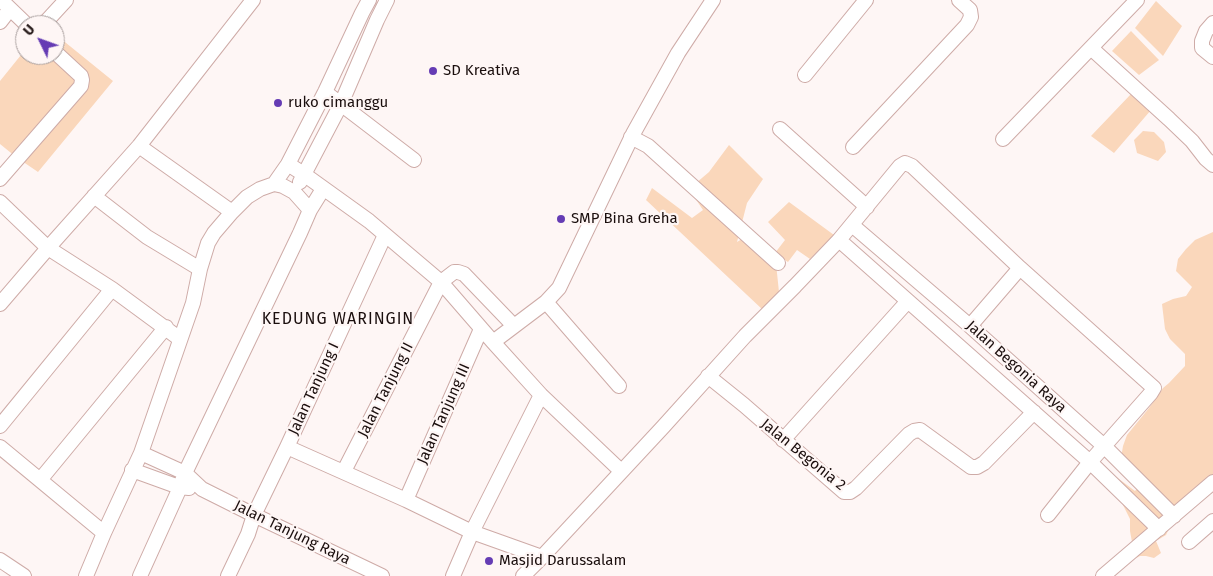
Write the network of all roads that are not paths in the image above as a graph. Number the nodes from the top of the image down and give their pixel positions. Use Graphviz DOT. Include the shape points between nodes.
graph roads {
  1 [pos="66,0"];
  2 [pos="253,0"];
  3 [pos="369,0"];
  4 [pos="387,0"];
  5 [pos="713,0"];
  6 [pos="866,0"];
  7 [pos="959,0"];
  8 [pos="1136,0"];
  9 [pos="6,5"];
  10 [pos="362,13"];
  11 [pos="16,15"];
  12 [pos="52,15"];
  13 [pos="377,20"];
  14 [pos="0,22"];
  15 [pos="1213,23"];
  16 [pos="1090,48"];
  17 [pos="1213,58"];
  18 [pos="65,61"];
  19 [pos="805,75"];
  20 [pos="324,92"];
  21 [pos="341,104"];
  22 [pos="780,129"];
  23 [pos="631,137"];
  24 [pos="1002,139"];
  25 [pos="140,146"];
  26 [pos="853,147"];
  27 [pos="414,160"];
  28 [pos="288,164"];
  29 [pos="1213,165"];
  30 [pos="305,175"];
  31 [pos="0,179"];
  32 [pos="274,184"];
  33 [pos="323,189"];
  34 [pos="294,192"];
  35 [pos="94,196"];
  36 [pos="0,202"];
  37 [pos="867,207"];
  38 [pos="310,210"];
  39 [pos="232,212"];
  40 [pos="852,225"];
  41 [pos="385,235"];
  42 [pos="839,240"];
  43 [pos="48,248"];
  44 [pos="778,263"];
  45 [pos="1020,268"];
  46 [pos="200,269"];
  47 [pos="441,282"];
  48 [pos="112,289"];
  49 [pos="908,301"];
  50 [pos="546,302"];
  51 [pos="0,304"];
  52 [pos="514,326"];
  53 [pos="970,326"];
  54 [pos="166,327"];
  55 [pos="481,329"];
  56 [pos="180,339"];
  57 [pos="493,342"];
  58 [pos="708,376"];
  59 [pos="619,386"];
  60 [pos="541,395"];
  61 [pos="1034,412"];
  62 [pos="0,426"];
  63 [pos="783,440"];
  64 [pos="1104,446"];
  65 [pos="0,447"];
  66 [pos="287,447"];
  67 [pos="141,453"];
  68 [pos="1090,462"];
  69 [pos="132,470"];
  70 [pos="621,471"];
  71 [pos="344,472"];
  72 [pos="185,473"];
  73 [pos="40,480"];
  74 [pos="1213,482"];
  75 [pos="179,486"];
  76 [pos="202,489"];
  77 [pos="406,500"];
  78 [pos="254,515"];
  79 [pos="1048,515"];
  80 [pos="1174,516"];
  81 [pos="1213,521"];
  82 [pos="1159,530"];
  83 [pos="472,532"];
  84 [pos="104,533"];
  85 [pos="1189,542"];
  86 [pos="542,557"];
  87 [pos="0,560"];
  88 [pos="24,576"];
  89 [pos="86,576"];
  90 [pos="140,576"];
  91 [pos="228,576"];
  92 [pos="382,576"];
  93 [pos="453,576"];
  94 [pos="523,576"];
  95 [pos="1103,576"];
  1 -- 12 [label="street"];
  2 -- 25 [label="street"];
  3 -- 10 [label="street"];
  4 -- 13 [label="street"];
  5 -- 23 [label="street" via="678,53"];
  6 -- 19 [label="street"];
  7 -- 26 [label="street" via="970,10 968,25"];
  8 -- 16 [label="street"];
  9 -- 11 [label="street"];
  9 -- 14 [label="street"];
  10 -- 13 [label="street"];
  10 -- 20 [label="street"];
  13 -- 21 [label="street"];
  15 -- 17 [label="street" via="1206,31 1202,48"];
  16 -- 24 [label="street"];
  16 -- 29 [label="street" via="1169,119"];
  18 -- 31 [label="street" via="81,76 81,86"];
  20 -- 21 [label="street"];
  20 -- 28 [label="street"];
  21 -- 27 [label="street"];
  21 -- 30 [label="street"];
  22 -- 37 [label="street"];
  23 -- 44 [label="street" via="648,146"];
  23 -- 50 [label="street" via="559,288"];
  25 -- 35 [label="street"];
  25 -- 39 [label="street"];
  28 -- 30 [label="street"];
  28 -- 32 [label="street"];
  30 -- 33 [label="street"];
  30 -- 34 [label="street"];
  32 -- 34 [label="street"];
  32 -- 39 [label="street" via="247,197"];
  33 -- 38 [label="street"];
  33 -- 41 [label="street"];
  34 -- 38 [label="street"];
  35 -- 43 [label="street"];
  35 -- 46 [label="street" via="147,238"];
  36 -- 43 [label="street"];
  37 -- 40 [label="street"];
  37 -- 45 [label="street" via="905,163 912,166"];
  38 -- 72 [label="street"];
  39 -- 46 [label="street" via="211,238"];
  40 -- 42 [label="street"];
  40 -- 53 [label="street, Jalan Begonia Raya"];
  41 -- 47 [label="street"];
  41 -- 66 [label="street, Jalan Tanjung I"];
  42 -- 49 [label="street, Jalan Begonia Raya"];
  42 -- 58 [label="street"];
  43 -- 48 [label="street"];
  43 -- 51 [label="street"];
  45 -- 53 [label="street"];
  45 -- 64 [label="street" via="1154,388"];
  46 -- 56 [label="street" via="193,303"];
  47 -- 52 [label="street" via="454,272 464,274"];
  47 -- 55 [label="street"];
  47 -- 71 [label="street, Jalan Tanjung II"];
  48 -- 54 [label="street"];
  48 -- 62 [label="street"];
  49 -- 61 [label="street, Jalan Begonia Raya"];
  49 -- 63 [label="street"];
  50 -- 52 [label="street"];
  50 -- 59 [label="street"];
  52 -- 57 [label="street"];
  53 -- 64 [label="street, Jalan Begonia Raya"];
  54 -- 56 [label="street"];
  54 -- 73 [label="street"];
  55 -- 57 [label="street"];
  55 -- 77 [label="street, Jalan Tanjung III"];
  56 -- 67 [label="street"];
  57 -- 60 [label="street"];
  58 -- 63 [label="street, Jalan Begonia 2"];
  58 -- 70 [label="street"];
  60 -- 70 [label="street"];
  60 -- 83 [label="street"];
  61 -- 63 [label="street, Jalan Begonia 2" via="977,467 971,467 920,430 914,431 850,492 844,492"];
  61 -- 68 [label="street, Jalan Begonia Raya"];
  64 -- 68 [label="street"];
  64 -- 80 [label="street, Jalan Begonia Raya"];
  65 -- 73 [label="street"];
  66 -- 71 [label="street"];
  66 -- 78 [label="street, Jalan Tanjung I"];
  67 -- 69 [label="street"];
  67 -- 72 [label="street, Jalan Tanjung Raya"];
  68 -- 79 [label="street"];
  68 -- 82 [label="street, Jalan Begonia Raya"];
  69 -- 75 [label="street, Jalan Tanjung Raya"];
  69 -- 84 [label="street"];
  70 -- 86 [label="street"];
  71 -- 77 [label="street"];
  72 -- 75 [label="street"];
  72 -- 76 [label="street, Jalan Tanjung Raya"];
  73 -- 84 [label="street"];
  74 -- 80 [label="street"];
  75 -- 76 [label="street, Jalan Tanjung Raya"];
  75 -- 90 [label="street"];
  76 -- 78 [label="street, Jalan Tanjung Raya"];
  77 -- 83 [label="street"];
  78 -- 91 [label="street, Jalan Tanjung I"];
  78 -- 92 [label="street, Jalan Tanjung Raya"];
  80 -- 82 [label="street"];
  81 -- 85 [label="street"];
  82 -- 95 [label="street"];
  83 -- 86 [label="street"];
  83 -- 93 [label="street"];
  84 -- 89 [label="street"];
  86 -- 94 [label="street"];
  87 -- 88 [label="street"];
}
